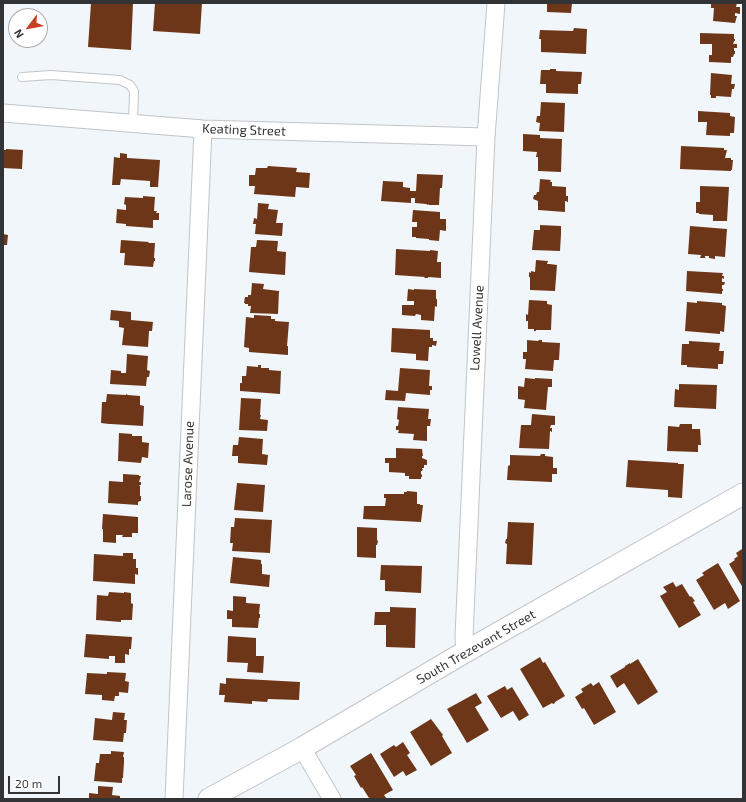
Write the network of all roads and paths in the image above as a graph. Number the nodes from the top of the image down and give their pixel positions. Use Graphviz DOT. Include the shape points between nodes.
graph roads {
  1 [pos="496,3"];
  2 [pos="22,77"];
  3 [pos="3,113"];
  4 [pos="133,123"];
  5 [pos="203,129"];
  6 [pos="486,137"];
  7 [pos="743,494"];
  8 [pos="464,652"];
  9 [pos="302,748"];
  10 [pos="174,799"];
  11 [pos="208,799"];
  12 [pos="332,799"];
  1 -- 6 [label="street, Lowell Avenue"];
  2 -- 4 [label="lane" via="51,74 120,80 130,85 134,91"];
  3 -- 4 [label="street, Keating Street"];
  4 -- 5 [label="street, Keating Street"];
  5 -- 6 [label="street, Keating Street"];
  5 -- 10 [label="street, Larose Avenue"];
  6 -- 8 [label="street, Lowell Avenue"];
  7 -- 8 [label="street, South Trezevant Street"];
  8 -- 9 [label="street, South Trezevant Street"];
  9 -- 11 [label="street, South Trezevant Street"];
  9 -- 12 [label="street"];
}
